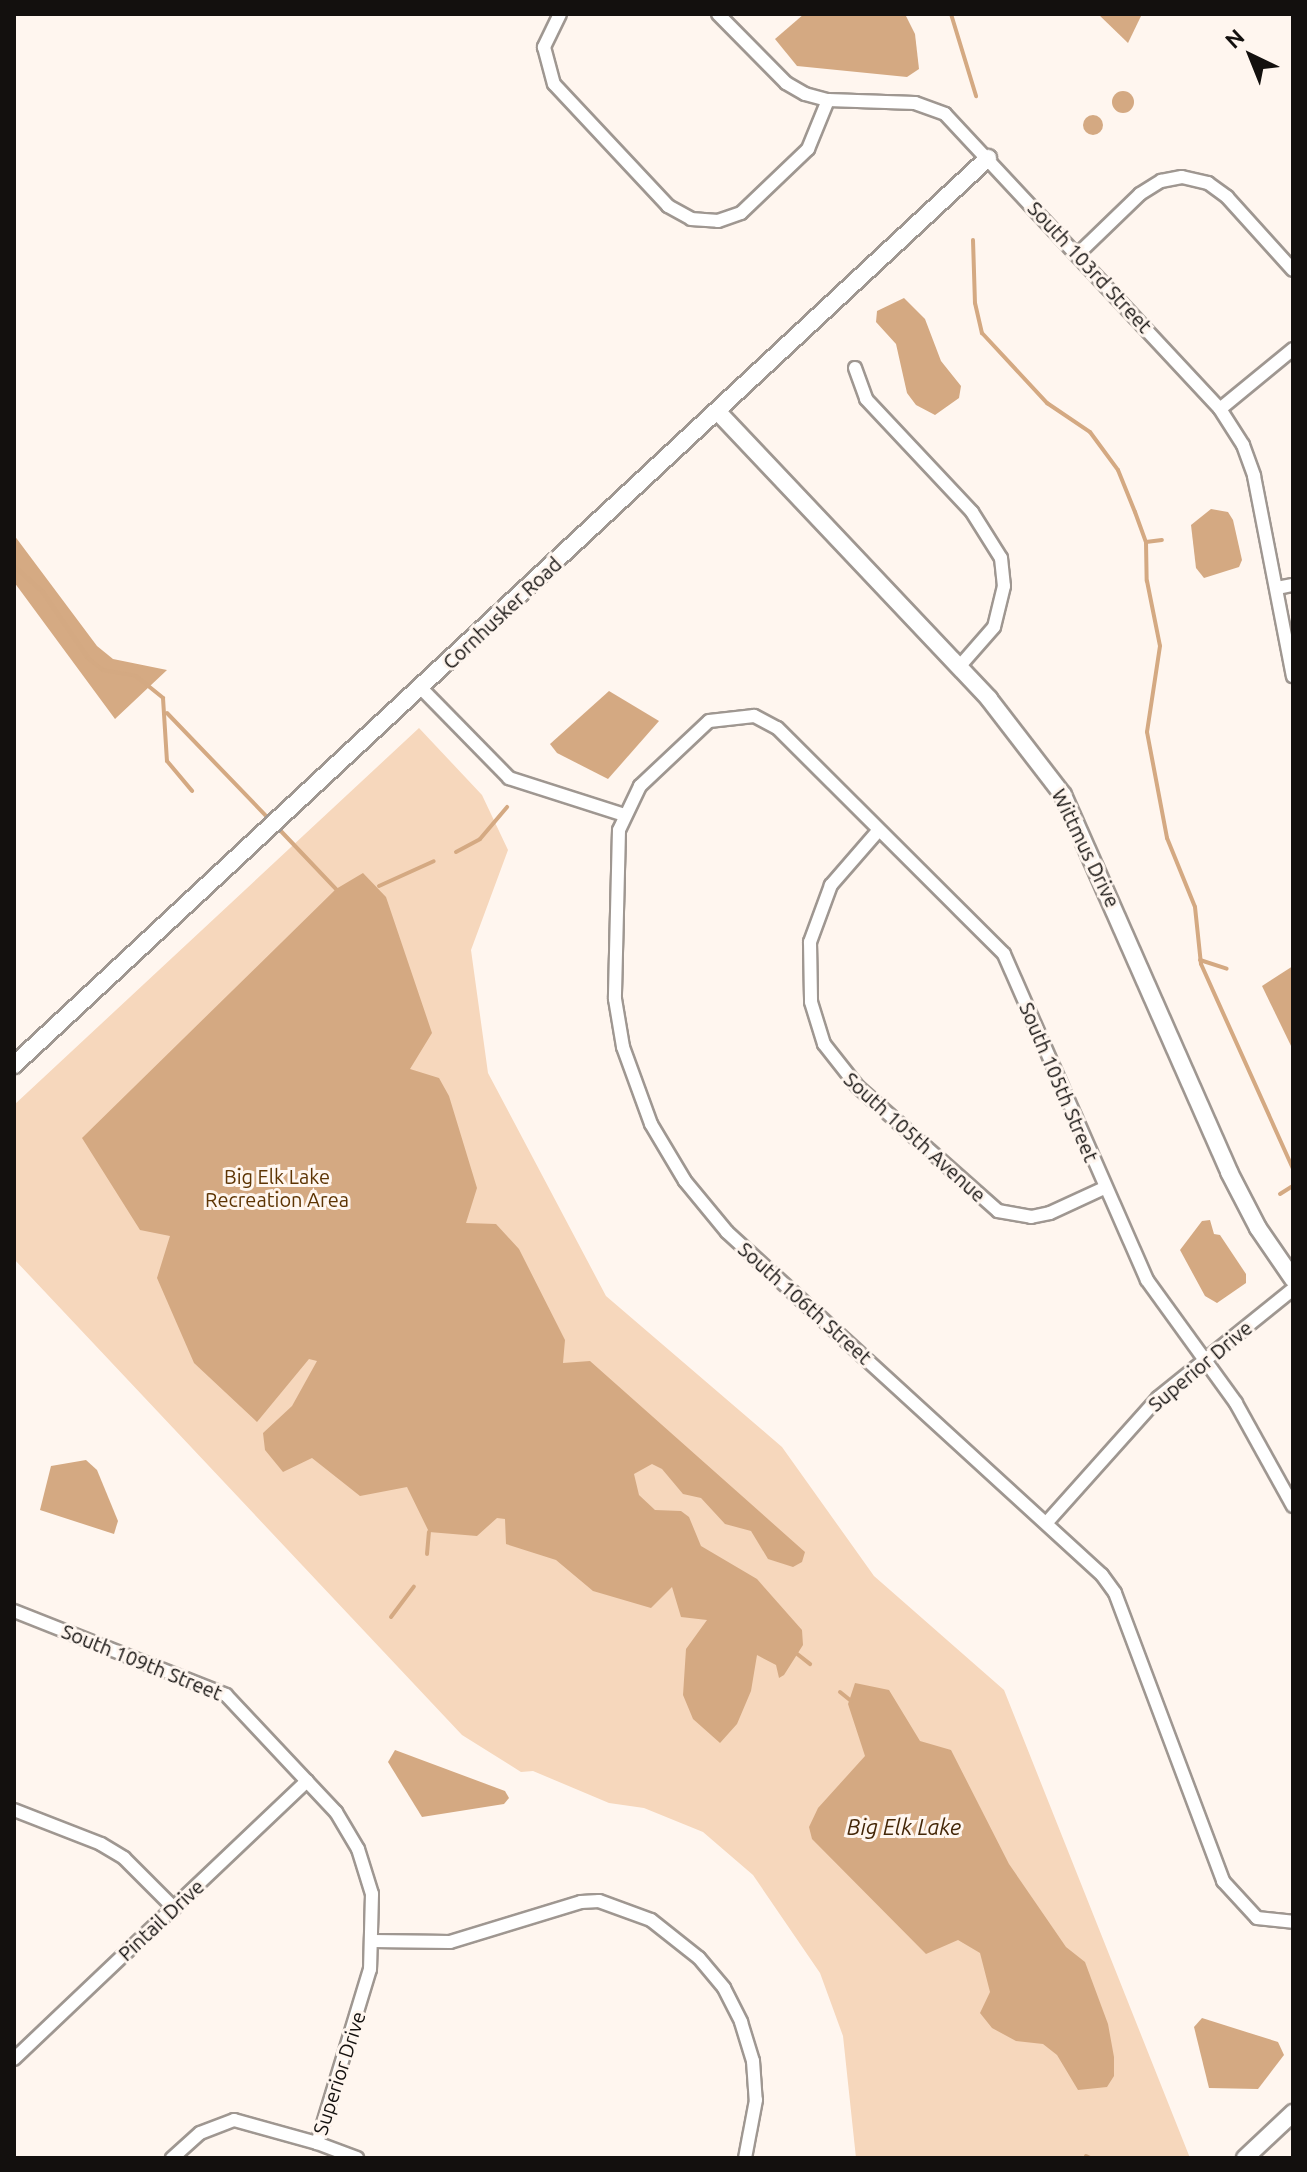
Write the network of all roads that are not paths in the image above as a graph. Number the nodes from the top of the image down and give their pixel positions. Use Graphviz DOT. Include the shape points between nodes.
graph roads {
  1 [pos="560,14"];
  2 [pos="718,14"];
  3 [pos="828,100"];
  4 [pos="988,158"];
  5 [pos="1079,253"];
  6 [pos="1293,270"];
  7 [pos="1293,349"];
  8 [pos="855,368"];
  9 [pos="1220,409"];
  10 [pos="718,412"];
  11 [pos="1293,585"];
  12 [pos="1277,588"];
  13 [pos="959,667"];
  14 [pos="1293,676"];
  15 [pos="421,688"];
  16 [pos="624,815"];
  17 [pos="878,831"];
  18 [pos="14,1065"];
  19 [pos="1104,1188"];
  20 [pos="1293,1279"];
  21 [pos="1293,1289"];
  22 [pos="1203,1362"];
  23 [pos="1293,1506"];
  24 [pos="1049,1520"];
  25 [pos="14,1611"];
  26 [pos="307,1781"];
  27 [pos="14,1810"];
  28 [pos="174,1908"];
  29 [pos="1293,1922"];
  30 [pos="373,1941"];
  31 [pos="14,2059"];
  32 [pos="1293,2113"];
  33 [pos="317,2143"];
  34 [pos="172,2158"];
  35 [pos="357,2158"];
  36 [pos="745,2158"];
  37 [pos="1245,2158"];
  1 -- 3 [label="street" via="544,47 560,92 668,206 702,221 741,213 792,165 808,149"];
  2 -- 3 [label="street, South 103rd Street" via="786,83"];
  3 -- 4 [label="street, South 103rd Street" via="915,103 945,114"];
  4 -- 5 [label="street, South 103rd Street"];
  4 -- 10 [label="street, Cornhusker Road"];
  5 -- 6 [label="street" via="1140,194 1161,181 1182,177 1208,183"];
  5 -- 9 [label="street, South 103rd Street"];
  7 -- 9 [label="street"];
  8 -- 13 [label="street" via="866,399 972,512 1001,558 1004,586 994,627"];
  9 -- 12 [label="street, South 103rd Street" via="1243,445 1254,476"];
  10 -- 13 [label="street, Wittmus Drive"];
  10 -- 15 [label="street, Cornhusker Road"];
  11 -- 12 [label="street"];
  12 -- 14 [label="street, South 103rd Street"];
  13 -- 20 [label="street, Wittmus Drive" via="1063,795 1229,1172"];
  15 -- 16 [label="street" via="509,778"];
  15 -- 18 [label="street, Cornhusker Road"];
  16 -- 17 [label="street, South 105th Street" via="640,786 709,721 754,716 777,728"];
  16 -- 24 [label="street, South 106th Street" via="616,883 615,999 635,1087 666,1153 727,1232"];
  17 -- 19 [label="street, South 105th Street" via="1004,954"];
  17 -- 19 [label="street, South 105th Avenue" via="831,885 810,942 811,1002 824,1044 858,1087 998,1211 1040,1215"];
  19 -- 22 [label="street, South 105th Street" via="1147,1280"];
  21 -- 22 [label="street, Superior Drive"];
  22 -- 23 [label="street, South 105th Street" via="1236,1403"];
  22 -- 24 [label="street, Superior Drive" via="1158,1398"];
  24 -- 29 [label="street, South 106th Street" via="1115,1593 1223,1881 1243,1908 1274,1923"];
  25 -- 26 [label="street, South 109th Street" via="226,1695"];
  26 -- 28 [label="street, Pintail Drive"];
  26 -- 30 [label="street, South 109th Street" via="336,1812 358,1849 372,1894"];
  27 -- 28 [label="street" via="124,1858"];
  28 -- 31 [label="street, Pintail Drive"];
  30 -- 33 [label="street, Superior Drive" via="346,2060"];
  30 -- 36 [label="street" via="450,1942 581,1902 599,1901 651,1920 699,1958 724,1988 741,2022 753,2061 756,2100"];
  32 -- 37 [label="street"];
  33 -- 34 [label="street, Superior Drive" via="234,2120 200,2133"];
  33 -- 35 [label="street"];
}
